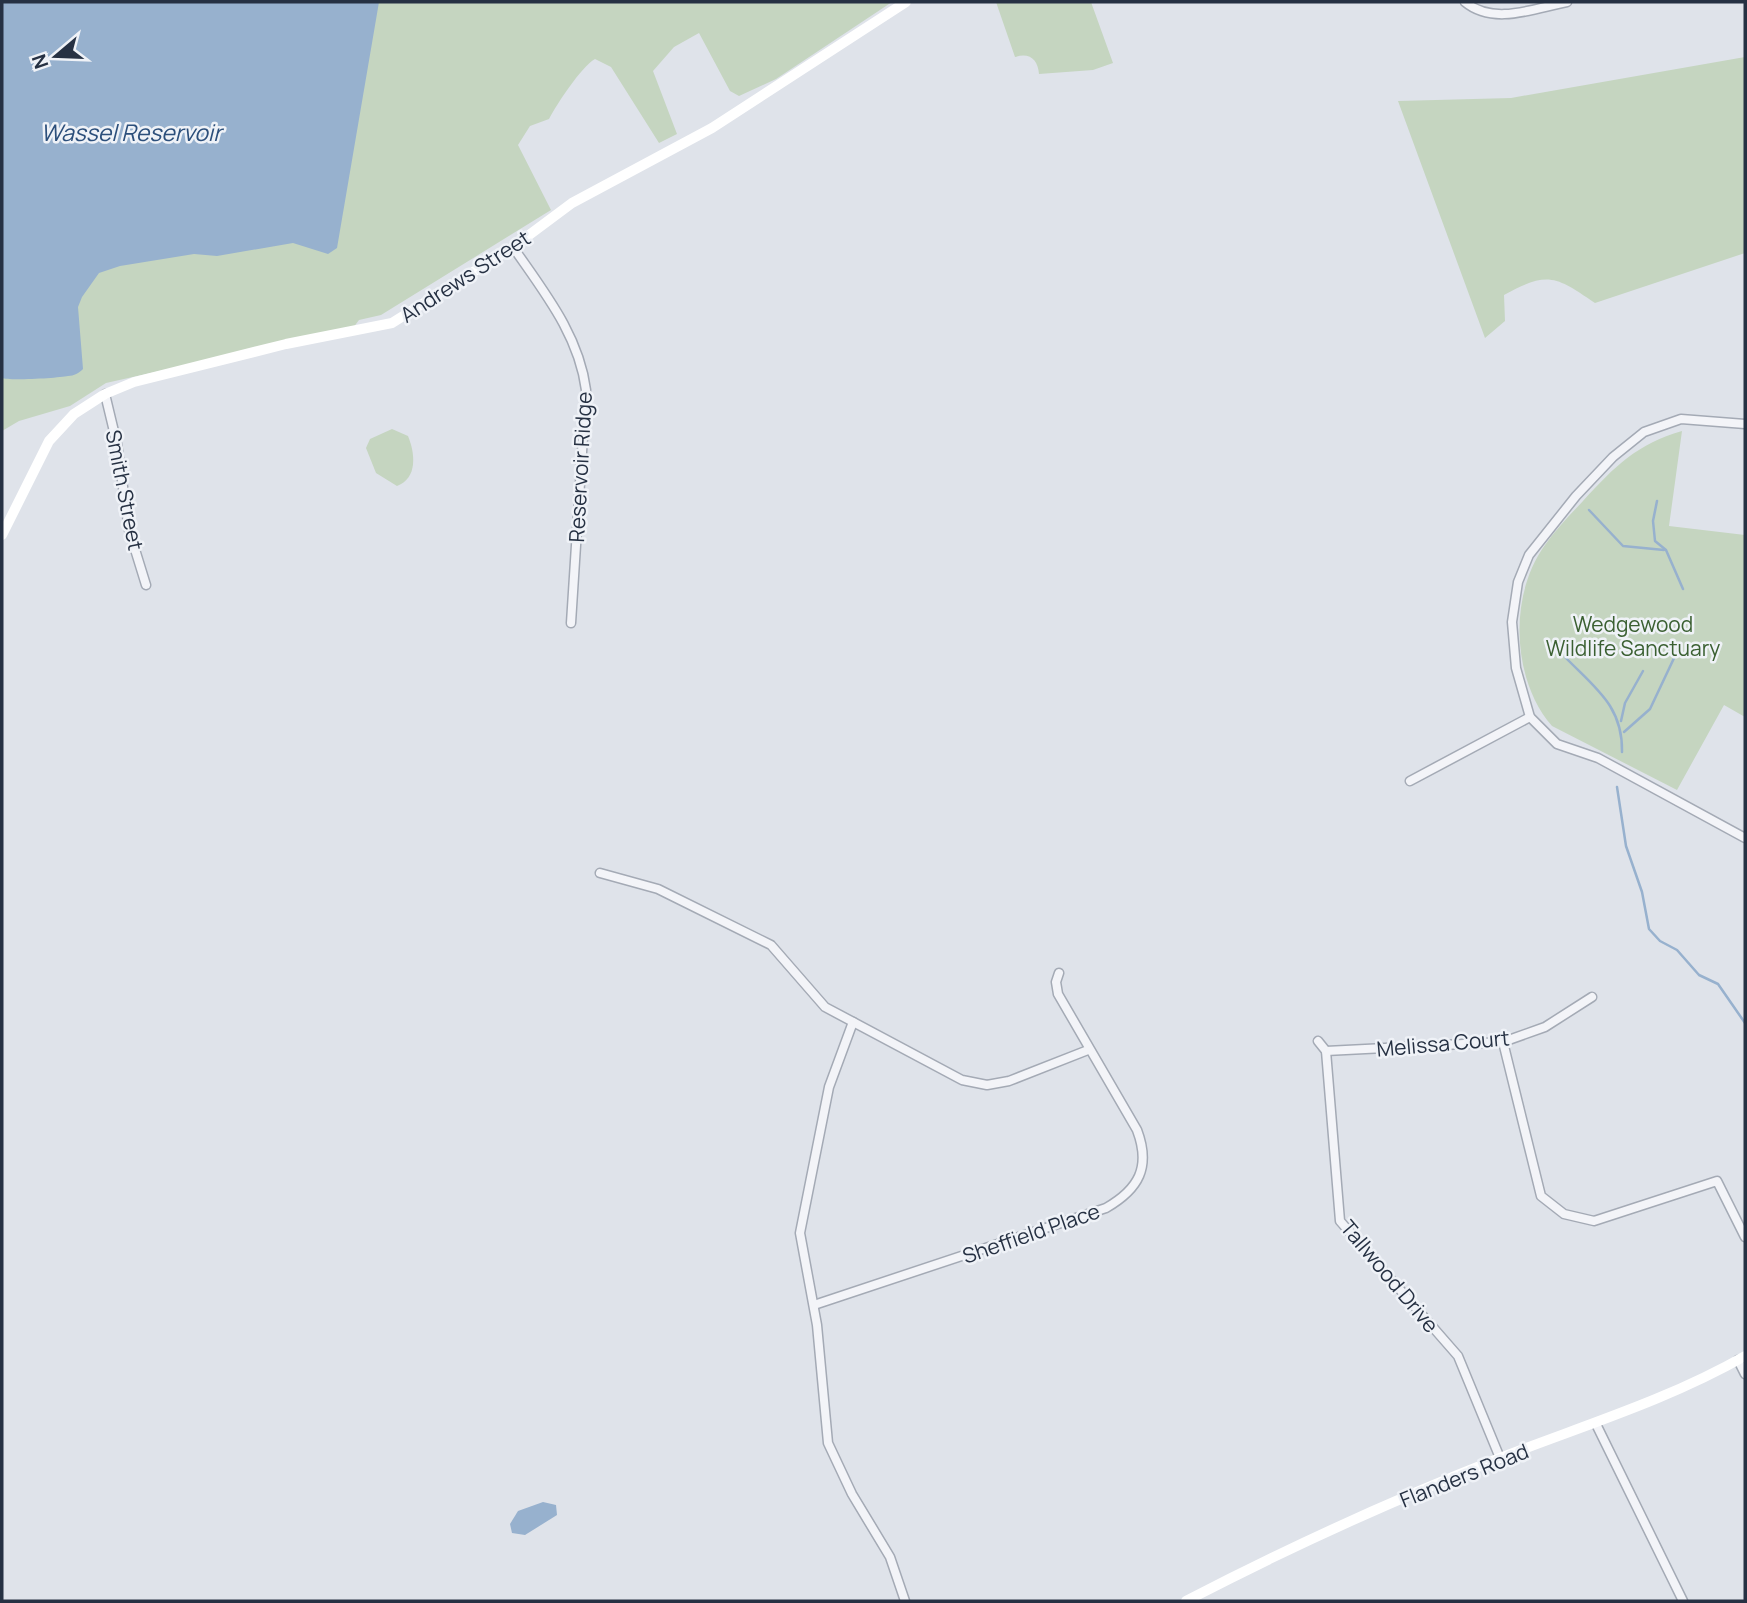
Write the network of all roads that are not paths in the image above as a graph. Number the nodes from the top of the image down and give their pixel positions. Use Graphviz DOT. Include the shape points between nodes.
graph roads {
  1 [pos="906,2"];
  2 [pos="1465,2"];
  3 [pos="1567,2"];
  4 [pos="513,247"];
  5 [pos="104,394"];
  6 [pos="1745,424"];
  7 [pos="2,536"];
  8 [pos="146,585"];
  9 [pos="571,622"];
  10 [pos="1530,717"];
  11 [pos="1410,782"];
  12 [pos="1745,838"];
  13 [pos="600,873"];
  14 [pos="1059,973"];
  15 [pos="1592,997"];
  16 [pos="853,1022"];
  17 [pos="1318,1041"];
  18 [pos="1503,1042"];
  19 [pos="1088,1050"];
  20 [pos="1326,1051"];
  21 [pos="1745,1237"];
  22 [pos="814,1305"];
  23 [pos="1742,1358"];
  24 [pos="1745,1374"];
  25 [pos="1596,1424"];
  26 [pos="1500,1458"];
  27 [pos="905,1601"];
  28 [pos="1185,1601"];
  29 [pos="1683,1601"];
  1 -- 4 [label="street, Andrews Street" via="712,128 572,203"];
  2 -- 3 [label="street" via="1475,10 1499,16"];
  4 -- 5 [label="street, Andrews Street" via="392,323 286,344 134,382"];
  4 -- 9 [label="street, Reservoir Ridge" via="562,319 582,362 586,390"];
  5 -- 7 [label="street, Andrews Street" via="74,414 50,441"];
  5 -- 8 [label="street, Smith Street" via="117,444 129,530"];
  6 -- 10 [label="street" via="1681,419 1644,432 1604,467 1529,555 1518,582 1513,622 1516,668"];
  10 -- 11 [label="street"];
  10 -- 12 [label="street" via="1557,744 1598,758"];
  13 -- 16 [label="street" via="658,889 771,945 809,992"];
  14 -- 19 [label="street, Sheffield Place" via="1058,994"];
  15 -- 18 [label="street, Melissa Court" via="1545,1027"];
  16 -- 19 [label="street" via="962,1080 987,1085"];
  16 -- 22 [label="street" via="829,1087 802,1212 800,1233"];
  17 -- 20 [label="street"];
  18 -- 20 [label="street, Melissa Court"];
  18 -- 21 [label="street" via="1541,1196 1564,1214 1594,1221 1717,1181"];
  19 -- 22 [label="street, Sheffield Place" via="1144,1149 1142,1169 1125,1197 1106,1208"];
  20 -- 26 [label="street, Tallwood Drive" via="1340,1221 1458,1356"];
  22 -- 27 [label="street" via="828,1443 890,1557"];
  23 -- 24 [label="street"];
  23 -- 25 [label="street, Flanders Road"];
  25 -- 26 [label="street, Flanders Road"];
  25 -- 29 [label="street"];
  26 -- 28 [label="street, Flanders Road" via="1284,1550"];
}
